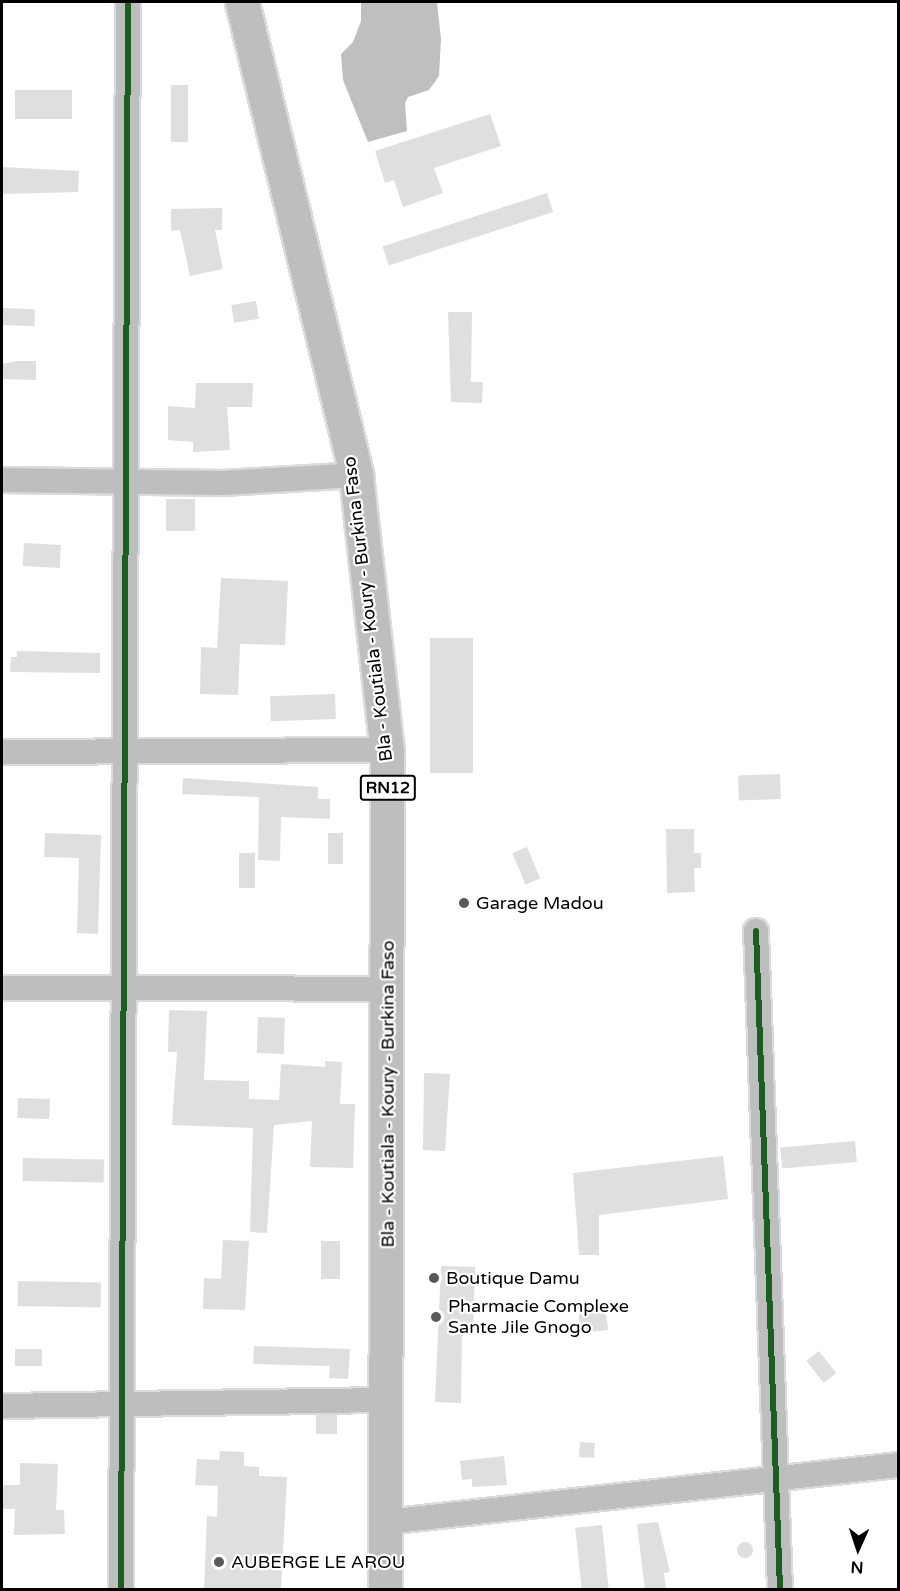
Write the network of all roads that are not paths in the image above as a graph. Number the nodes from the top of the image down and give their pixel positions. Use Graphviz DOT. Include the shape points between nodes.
graph roads {
  1 [pos="128,2"];
  2 [pos="243,2"];
  3 [pos="356,475"];
  4 [pos="2,480"];
  5 [pos="126,482"];
  6 [pos="387,750"];
  7 [pos="124,751"];
  8 [pos="2,752"];
  9 [pos="756,931"];
  10 [pos="2,988"];
  11 [pos="123,988"];
  12 [pos="389,989"];
  13 [pos="386,1400"];
  14 [pos="2,1406"];
  15 [pos="122,1406"];
  16 [pos="898,1465"];
  17 [pos="776,1479"];
  18 [pos="386,1521"];
  19 [pos="121,1590"];
  20 [pos="385,1590"];
  21 [pos="780,1590"];
  1 -- 5 [label="street"];
  2 -- 3 [label="main road, Bla - Koutiala - Koury - Burkina Faso / RN12"];
  3 -- 5 [label="street" via="223,483"];
  3 -- 6 [label="main road, Bla - Koutiala - Koury - Burkina Faso / RN12"];
  4 -- 5 [label="street"];
  5 -- 7 [label="street"];
  6 -- 7 [label="street"];
  6 -- 12 [label="main road, Bla - Koutiala - Koury - Burkina Faso / RN12"];
  7 -- 8 [label="street"];
  7 -- 11 [label="street"];
  9 -- 17 [label="street"];
  10 -- 11 [label="street"];
  11 -- 12 [label="street"];
  11 -- 15 [label="street"];
  12 -- 13 [label="main road, Bla - Koutiala - Koury - Burkina Faso / RN12"];
  13 -- 15 [label="street"];
  13 -- 18 [label="main road, Bla - Koutiala - Koury - Burkina Faso / RN12"];
  14 -- 15 [label="street"];
  15 -- 19 [label="street"];
  16 -- 17 [label="street"];
  17 -- 18 [label="street"];
  17 -- 21 [label="street"];
  18 -- 20 [label="main road, Bla - Koutiala - Koury - Burkina Faso / RN12"];
}
